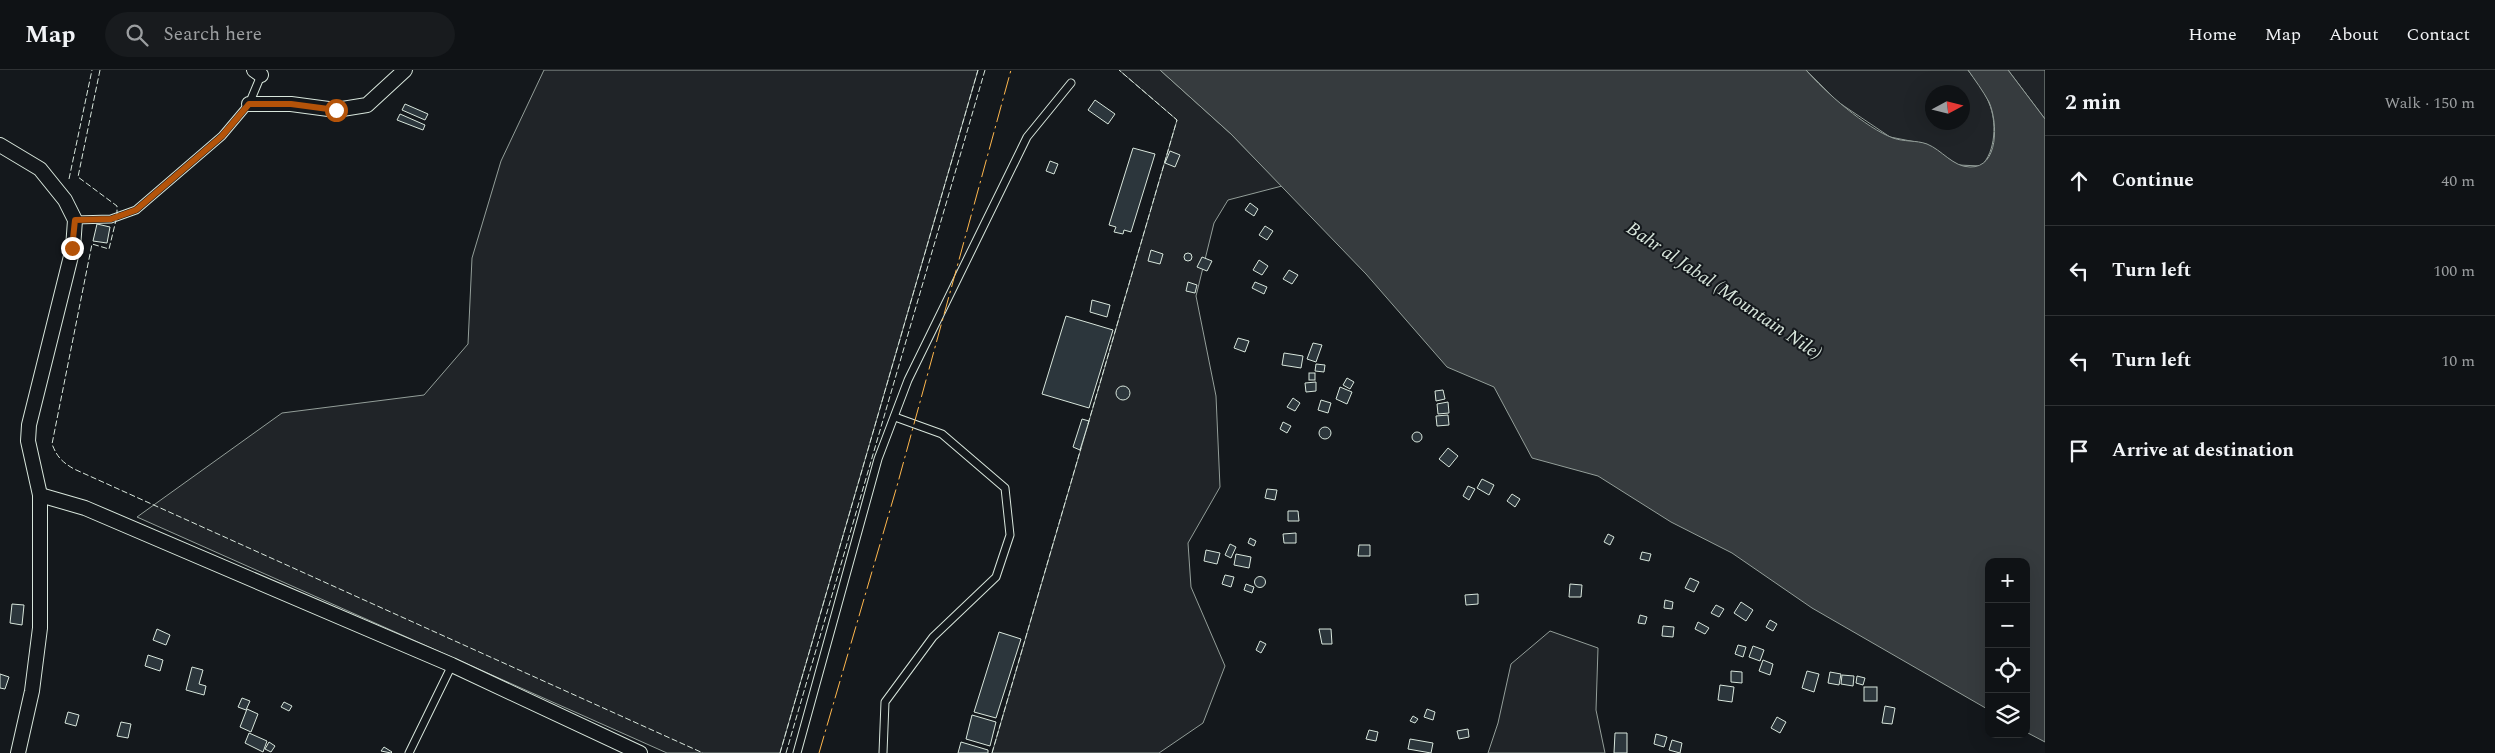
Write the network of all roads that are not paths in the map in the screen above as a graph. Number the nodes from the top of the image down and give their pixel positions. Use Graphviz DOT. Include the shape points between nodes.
graph roads {
  1 [pos="405,70"];
  2 [pos="260,72"];
  3 [pos="1071,83"];
  4 [pos="249,104"];
  5 [pos="0,144"];
  6 [pos="75,220"];
  7 [pos="894,417"];
  8 [pos="40,494"];
  9 [pos="452,665"];
  10 [pos="18,753"];
  11 [pos="409,753"];
  12 [pos="640,753"];
  13 [pos="797,753"];
  14 [pos="882,753"];
  1 -- 4 [label="street" via="367,105 336,110 291,104"];
  2 -- 4 [label="lane"];
  3 -- 7 [label="lane" via="1027,137 908,380"];
  4 -- 6 [label="lane" via="222,136 136,210 111,219"];
  5 -- 6 [label="street" via="40,169 66,200"];
  6 -- 8 [label="street" via="72,248 29,425 28,441"];
  7 -- 13 [label="lane" via="878,459"];
  7 -- 14 [label="lane" via="942,434 1005,488 1010,535 996,577 932,637 885,702"];
  8 -- 9 [label="street" via="85,508"];
  8 -- 10 [label="street" via="40,628 32,691"];
  9 -- 11 [label="lane"];
  9 -- 12 [label="street"];
}
